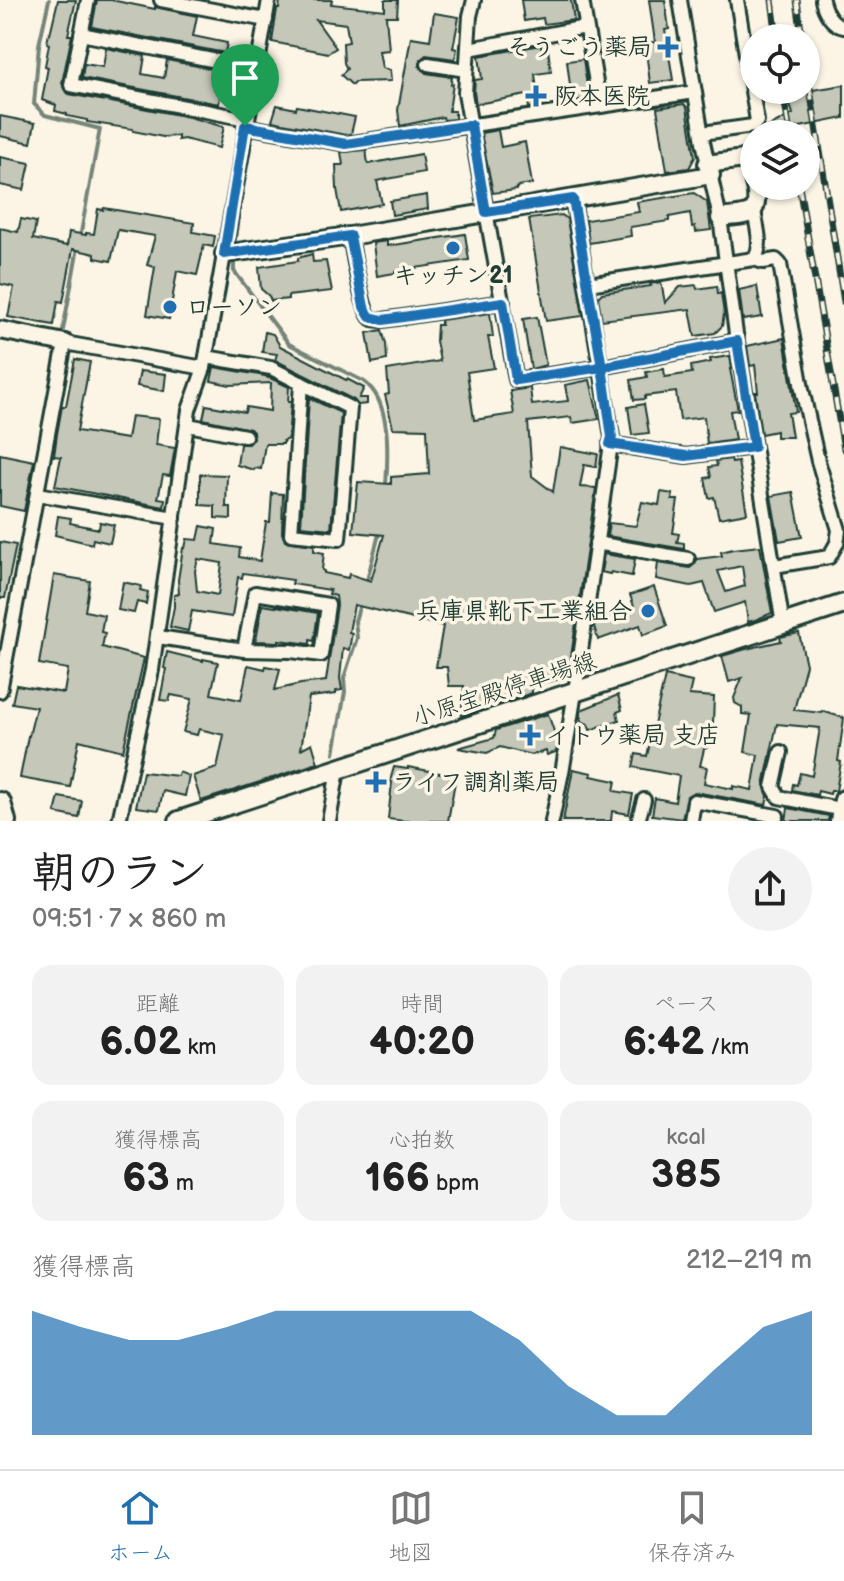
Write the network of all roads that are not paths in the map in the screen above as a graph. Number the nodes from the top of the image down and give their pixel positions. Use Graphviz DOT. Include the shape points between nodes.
graph roads {
  1 [pos="88,0"];
  2 [pos="161,0"];
  3 [pos="269,0"];
  4 [pos="474,0"];
  5 [pos="582,0"];
  6 [pos="680,0"];
  7 [pos="737,0"];
  8 [pos="822,0"];
  9 [pos="266,20"];
  10 [pos="586,27"];
  11 [pos="844,27"];
  12 [pos="81,34"];
  13 [pos="469,49"];
  14 [pos="428,64"];
  15 [pos="257,69"];
  16 [pos="466,70"];
  17 [pos="695,92"];
  18 [pos="600,106"];
  19 [pos="246,123"];
  20 [pos="471,125"];
  21 [pos="702,133"];
  22 [pos="740,160"];
  23 [pos="709,170"];
  24 [pos="573,199"];
  25 [pos="756,200"];
  26 [pos="754,210"];
  27 [pos="486,212"];
  28 [pos="720,218"];
  29 [pos="350,236"];
  30 [pos="224,254"];
  31 [pos="754,259"];
  32 [pos="726,264"];
  33 [pos="588,284"];
  34 [pos="503,302"];
  35 [pos="0,330"];
  36 [pos="737,341"];
  37 [pos="65,343"];
  38 [pos="205,362"];
  39 [pos="602,367"];
  40 [pos="301,383"];
  41 [pos="188,425"];
  42 [pos="245,436"];
  43 [pos="610,444"];
  44 [pos="754,447"];
  45 [pos="43,495"];
  46 [pos="174,518"];
  47 [pos="596,543"];
  48 [pos="688,559"];
  49 [pos="774,566"];
  50 [pos="844,604"];
  51 [pos="783,625"];
  52 [pos="158,637"];
  53 [pos="244,650"];
  54 [pos="0,691"];
  55 [pos="575,692"];
  56 [pos="781,752"];
  57 [pos="338,770"];
  58 [pos="779,797"];
  59 [pos="644,800"];
  60 [pos="0,803"];
  61 [pos="843,810"];
  62 [pos="776,818"];
  63 [pos="643,820"];
  64 [pos="5,821"];
  65 [pos="119,821"];
  66 [pos="179,821"];
  67 [pos="329,821"];
  68 [pos="552,821"];
  69 [pos="691,821"];
  1 -- 12 [label="street"];
  2 -- 9 [label="street"];
  3 -- 9 [label="street"];
  4 -- 13 [label="street"];
  5 -- 10 [label="street"];
  6 -- 17 [label="street"];
  7 -- 21 [label="street" via="757,121 753,126"];
  8 -- 11 [label="street" via="824,10"];
  9 -- 15 [label="street"];
  10 -- 13 [label="street"];
  10 -- 18 [label="street"];
  12 -- 15 [label="street"];
  12 -- 19 [label="street" via="71,85"];
  13 -- 16 [label="street"];
  14 -- 16 [label="street"];
  15 -- 19 [label="street"];
  16 -- 20 [label="street"];
  17 -- 18 [label="street"];
  17 -- 21 [label="street"];
  18 -- 20 [label="street"];
  19 -- 20 [label="street" via="346,144"];
  19 -- 30 [label="street"];
  20 -- 27 [label="street"];
  21 -- 23 [label="street"];
  22 -- 23 [label="street"];
  23 -- 24 [label="street"];
  23 -- 28 [label="street"];
  24 -- 27 [label="street"];
  24 -- 33 [label="street"];
  25 -- 26 [label="street"];
  26 -- 28 [label="street"];
  26 -- 31 [label="street" via="760,248"];
  27 -- 29 [label="street"];
  27 -- 34 [label="street"];
  28 -- 32 [label="street"];
  29 -- 30 [label="street"];
  29 -- 34 [label="street" via="364,307 376,320"];
  30 -- 38 [label="street"];
  31 -- 32 [label="street"];
  31 -- 49 [label="street" via="780,264 802,389 839,530 829,557"];
  32 -- 33 [label="street"];
  32 -- 36 [label="street"];
  33 -- 39 [label="street"];
  34 -- 39 [label="street" via="516,380"];
  35 -- 37 [label="street"];
  36 -- 39 [label="street"];
  36 -- 44 [label="street"];
  37 -- 38 [label="street"];
  37 -- 54 [label="street"];
  38 -- 40 [label="street" via="271,368"];
  38 -- 41 [label="street"];
  39 -- 43 [label="street"];
  40 -- 40 [label="street" via="350,408 339,539 291,534"];
  41 -- 42 [label="street"];
  41 -- 46 [label="street"];
  43 -- 44 [label="street" via="686,456"];
  43 -- 47 [label="street"];
  44 -- 49 [label="street"];
  45 -- 46 [label="street"];
  46 -- 52 [label="street"];
  47 -- 48 [label="street"];
  47 -- 55 [label="street"];
  49 -- 51 [label="street"];
  50 -- 51 [label="main road, 小原宝殿停車場線"];
  51 -- 55 [label="main road, 小原宝殿停車場線"];
  52 -- 53 [label="street"];
  52 -- 65 [label="street"];
  53 -- 53 [label="street" via="321,655 328,605 255,593"];
  55 -- 57 [label="main road, 小原宝殿停車場線"];
  55 -- 68 [label="street"];
  56 -- 58 [label="street" via="773,787"];
  57 -- 66 [label="main road, 小原宝殿停車場線"];
  57 -- 67 [label="street"];
  58 -- 61 [label="street"];
  58 -- 62 [label="street"];
  59 -- 63 [label="street"];
  60 -- 64 [label="highway"];
  62 -- 69 [label="street" via="694,801"];
}
